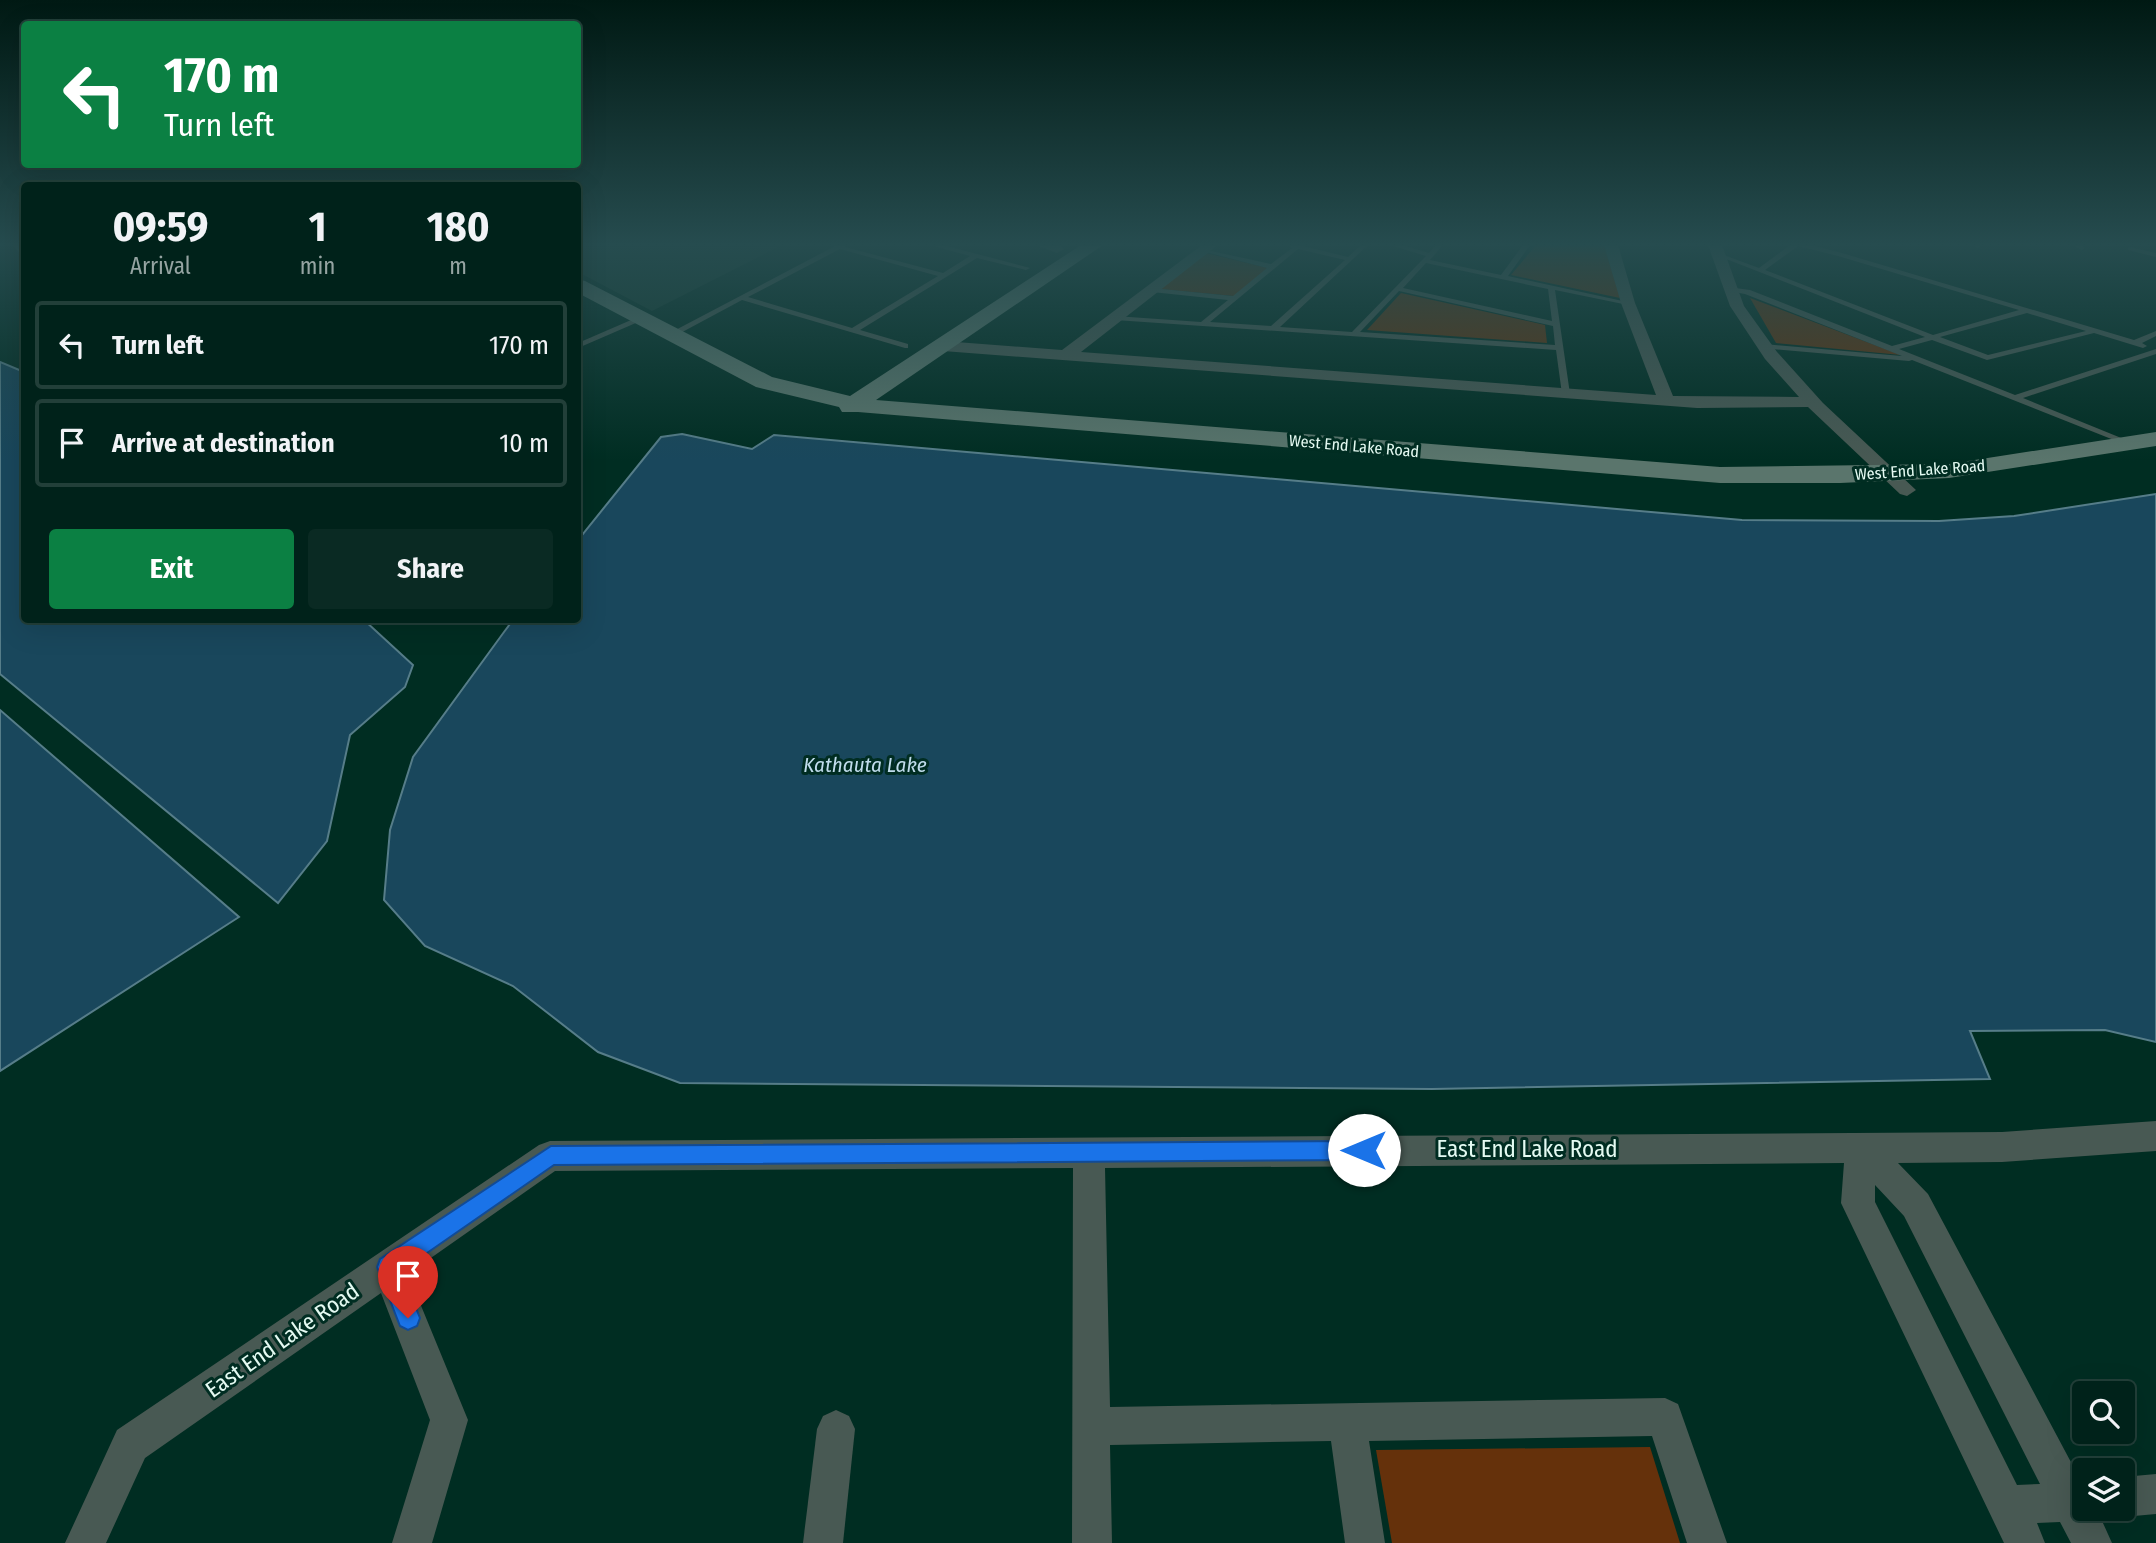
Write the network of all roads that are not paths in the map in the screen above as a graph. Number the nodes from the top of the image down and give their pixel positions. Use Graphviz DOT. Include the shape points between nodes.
graph roads {
  1 [pos="596,317"];
  2 [pos="637,317"];
  3 [pos="705,317"];
  4 [pos="806,317"];
  5 [pos="875,317"];
  6 [pos="950,317"];
  7 [pos="986,317"];
  8 [pos="1212,317"];
  9 [pos="1286,317"];
  10 [pos="1371,317"];
  11 [pos="1524,317"];
  12 [pos="1555,317"];
  13 [pos="1634,317"];
  14 [pos="1745,317"];
  15 [pos="1810,317"];
  16 [pos="1881,317"];
  17 [pos="2005,317"];
  18 [pos="2045,317"];
  19 [pos="1115,318"];
  20 [pos="641,319"];
  21 [pos="1204,323"];
  22 [pos="1556,324"];
  23 [pos="616,328"];
  24 [pos="1274,328"];
  25 [pos="853,331"];
  26 [pos="2093,331"];
  27 [pos="1355,333"];
  28 [pos="2156,333"];
  29 [pos="670,335"];
  30 [pos="1935,338"];
  31 [pos="2135,343"];
  32 [pos="581,344"];
  33 [pos="905,346"];
  34 [pos="943,346"];
  35 [pos="1764,346"];
  36 [pos="1559,348"];
  37 [pos="1891,349"];
  38 [pos="1066,355"];
  39 [pos="882,361"];
  40 [pos="1923,361"];
  41 [pos="852,394"];
  42 [pos="1566,394"];
  43 [pos="2017,397"];
  44 [pos="1667,401"];
  45 [pos="1815,402"];
  46 [pos="823,407"];
  47 [pos="2145,442"];
  48 [pos="2156,460"];
  49 [pos="1898,482"];
  50 [pos="2156,1136"];
  51 [pos="1861,1147"];
  52 [pos="1089,1152"];
  53 [pos="388,1267"];
  54 [pos="1348,1422"];
  55 [pos="1091,1426"];
  56 [pos="836,1429"];
  57 [pos="2072,1491"];
  58 [pos="2156,1494"];
  59 [pos="2135,1496"];
  60 [pos="2072,1500"];
  61 [pos="2007,1506"];
  62 [pos="2084,1521"];
  63 [pos="85,1543"];
  64 [pos="412,1543"];
  65 [pos="822,1543"];
  66 [pos="1092,1543"];
  67 [pos="1365,1543"];
  68 [pos="1707,1543"];
  69 [pos="2025,1543"];
  70 [pos="2092,1543"];
  1 -- 23 [label="street, West End Lake Road"];
  2 -- 20 [label="street, West End Lake Road"];
  3 -- 29 [label="lane"];
  4 -- 25 [label="lane"];
  5 -- 25 [label="lane"];
  6 -- 33 [label="street"];
  7 -- 34 [label="street"];
  8 -- 21 [label="lane"];
  9 -- 24 [label="lane"];
  10 -- 27 [label="lane"];
  11 -- 22 [label="lane"];
  12 -- 22 [label="lane"];
  13 -- 44 [label="street"];
  14 -- 35 [label="street"];
  15 -- 37 [label="lane"];
  16 -- 30 [label="lane"];
  17 -- 30 [label="lane"];
  18 -- 26 [label="lane"];
  19 -- 21 [label="lane"];
  19 -- 38 [label="street"];
  20 -- 23 [label="lane"];
  20 -- 29 [label="street, West End Lake Road"];
  21 -- 24 [label="lane"];
  22 -- 36 [label="lane"];
  23 -- 32 [label="lane"];
  23 -- 46 [label="street, West End Lake Road" via="740,394"];
  24 -- 27 [label="lane"];
  25 -- 33 [label="lane"];
  26 -- 30 [label="lane" via="1987,358"];
  26 -- 31 [label="lane"];
  27 -- 36 [label="lane"];
  28 -- 31 [label="lane"];
  29 -- 46 [label="street, West End Lake Road"];
  30 -- 37 [label="lane"];
  31 -- 43 [label="lane" via="2156,351"];
  33 -- 39 [label="street"];
  34 -- 38 [label="street"];
  34 -- 41 [label="street"];
  35 -- 40 [label="lane"];
  35 -- 45 [label="street"];
  36 -- 42 [label="lane"];
  37 -- 40 [label="lane"];
  38 -- 42 [label="street"];
  40 -- 43 [label="lane"];
  41 -- 46 [label="street, West End Lake Road"];
  41 -- 49 [label="street, West End Lake Road" via="1720,475"];
  42 -- 44 [label="street"];
  43 -- 47 [label="lane"];
  44 -- 45 [label="street"];
  45 -- 49 [label="street"];
  46 -- 49 [label="street, West End Lake Road" via="1722,492 1832,493"];
  47 -- 49 [label="street, West End Lake Road"];
  48 -- 49 [label="street, West End Lake Road" via="1949,489"];
  50 -- 51 [label="street, East End Lake Road" via="2001,1146"];
  51 -- 52 [label="street, East End Lake Road"];
  51 -- 57 [label="street" via="1916,1205"];
  51 -- 61 [label="street" via="1858,1203"];
  52 -- 53 [label="street, East End Lake Road" via="551,1156"];
  52 -- 55 [label="street"];
  53 -- 63 [label="street, East End Lake Road" via="131,1444"];
  53 -- 64 [label="street" via="449,1420"];
  54 -- 55 [label="street"];
  54 -- 67 [label="street"];
  54 -- 68 [label="street" via="1665,1417"];
  55 -- 66 [label="street"];
  56 -- 65 [label="street"];
  58 -- 59 [label="street"];
  60 -- 61 [label="street"];
  61 -- 69 [label="street"];
  62 -- 70 [label="street"];
}
